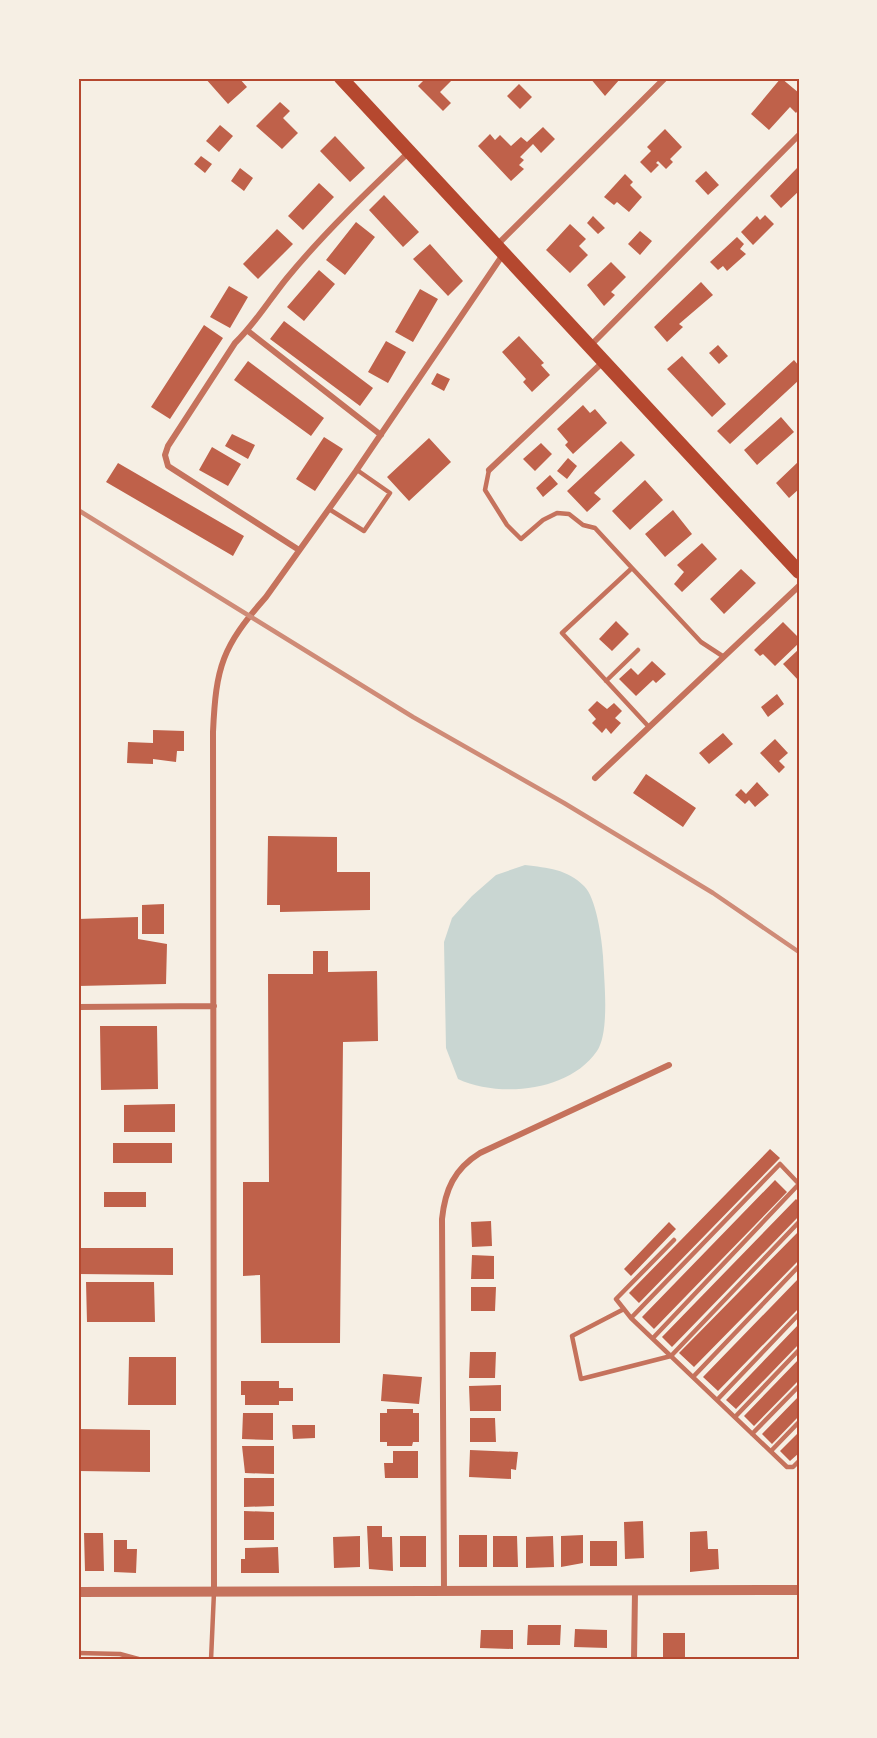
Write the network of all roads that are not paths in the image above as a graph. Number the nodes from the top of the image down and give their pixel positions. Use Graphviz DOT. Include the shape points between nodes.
graph roads {
  1 [pos="341,78"];
  2 [pos="665,78"];
  3 [pos="799,135"];
  4 [pos="410,151"];
  5 [pos="501,249"];
  6 [pos="248,331"];
  7 [pos="589,346"];
  8 [pos="603,362"];
  9 [pos="381,435"];
  10 [pos="357,470"];
  11 [pos="489,470"];
  12 [pos="329,509"];
  13 [pos="299,550"];
  14 [pos="632,568"];
  15 [pos="799,572"];
  16 [pos="799,586"];
  17 [pos="638,650"];
  18 [pos="724,657"];
  19 [pos="606,681"];
  20 [pos="649,727"];
  21 [pos="596,778"];
  22 [pos="214,1006"];
  23 [pos="78,1007"];
  24 [pos="669,1065"];
  25 [pos="799,1184"];
  26 [pos="799,1222"];
  27 [pos="674,1240"];
  28 [pos="799,1266"];
  29 [pos="624,1309"];
  30 [pos="799,1314"];
  31 [pos="632,1318"];
  32 [pos="653,1338"];
  33 [pos="799,1350"];
  34 [pos="671,1356"];
  35 [pos="693,1377"];
  36 [pos="799,1386"];
  37 [pos="717,1400"];
  38 [pos="735,1417"];
  39 [pos="799,1422"];
  40 [pos="752,1434"];
  41 [pos="771,1451"];
  42 [pos="799,1461"];
  43 [pos="444,1590"];
  44 [pos="799,1590"];
  45 [pos="635,1591"];
  46 [pos="78,1592"];
  47 [pos="214,1592"];
  48 [pos="78,1653"];
  49 [pos="142,1660"];
  50 [pos="211,1660"];
  51 [pos="634,1660"];
  1 -- 4 [label="main road"];
  2 -- 5 [label="street"];
  3 -- 7 [label="street"];
  4 -- 5 [label="main road"];
  4 -- 6 [label="street" via="286,279"];
  5 -- 7 [label="main road"];
  5 -- 9 [label="street"];
  6 -- 9 [label="street"];
  6 -- 13 [label="street" via="229,351 165,455 168,466"];
  7 -- 8 [label="main road"];
  8 -- 11 [label="street"];
  8 -- 15 [label="main road"];
  9 -- 10 [label="street"];
  10 -- 12 [label="street"];
  10 -- 12 [label="lane" via="390,493 364,531"];
  11 -- 14 [label="lane" via="485,490 520,539 543,520 557,513 569,514 583,525 595,528"];
  12 -- 13 [label="street"];
  13 -- 22 [label="street" via="223,657 214,698"];
  14 -- 18 [label="lane" via="701,642"];
  14 -- 19 [label="lane" via="562,633"];
  16 -- 18 [label="street"];
  17 -- 19 [label="lane"];
  18 -- 20 [label="street"];
  19 -- 20 [label="lane"];
  20 -- 21 [label="street"];
  22 -- 23 [label="street"];
  22 -- 47 [label="street"];
  24 -- 43 [label="street" via="480,1153 468,1160 448,1188 442,1220"];
  25 -- 31 [label="lane" via="780,1164"];
  25 -- 32 [label="lane"];
  26 -- 34 [label="lane"];
  27 -- 29 [label="lane" via="616,1299"];
  28 -- 35 [label="lane"];
  29 -- 31 [label="lane"];
  29 -- 34 [label="lane" via="572,1336 581,1380"];
  30 -- 37 [label="lane"];
  31 -- 32 [label="lane"];
  32 -- 34 [label="lane"];
  33 -- 38 [label="lane"];
  34 -- 35 [label="lane"];
  35 -- 37 [label="lane"];
  36 -- 40 [label="lane"];
  37 -- 38 [label="lane"];
  38 -- 40 [label="lane"];
  39 -- 41 [label="lane"];
  40 -- 41 [label="lane"];
  41 -- 42 [label="lane" via="787,1467"];
  43 -- 45 [label="street"];
  43 -- 47 [label="street"];
  44 -- 45 [label="street"];
  45 -- 51 [label="street"];
  46 -- 47 [label="street"];
  47 -- 50 [label="lane"];
  48 -- 49 [label="lane" via="120,1654"];
}
